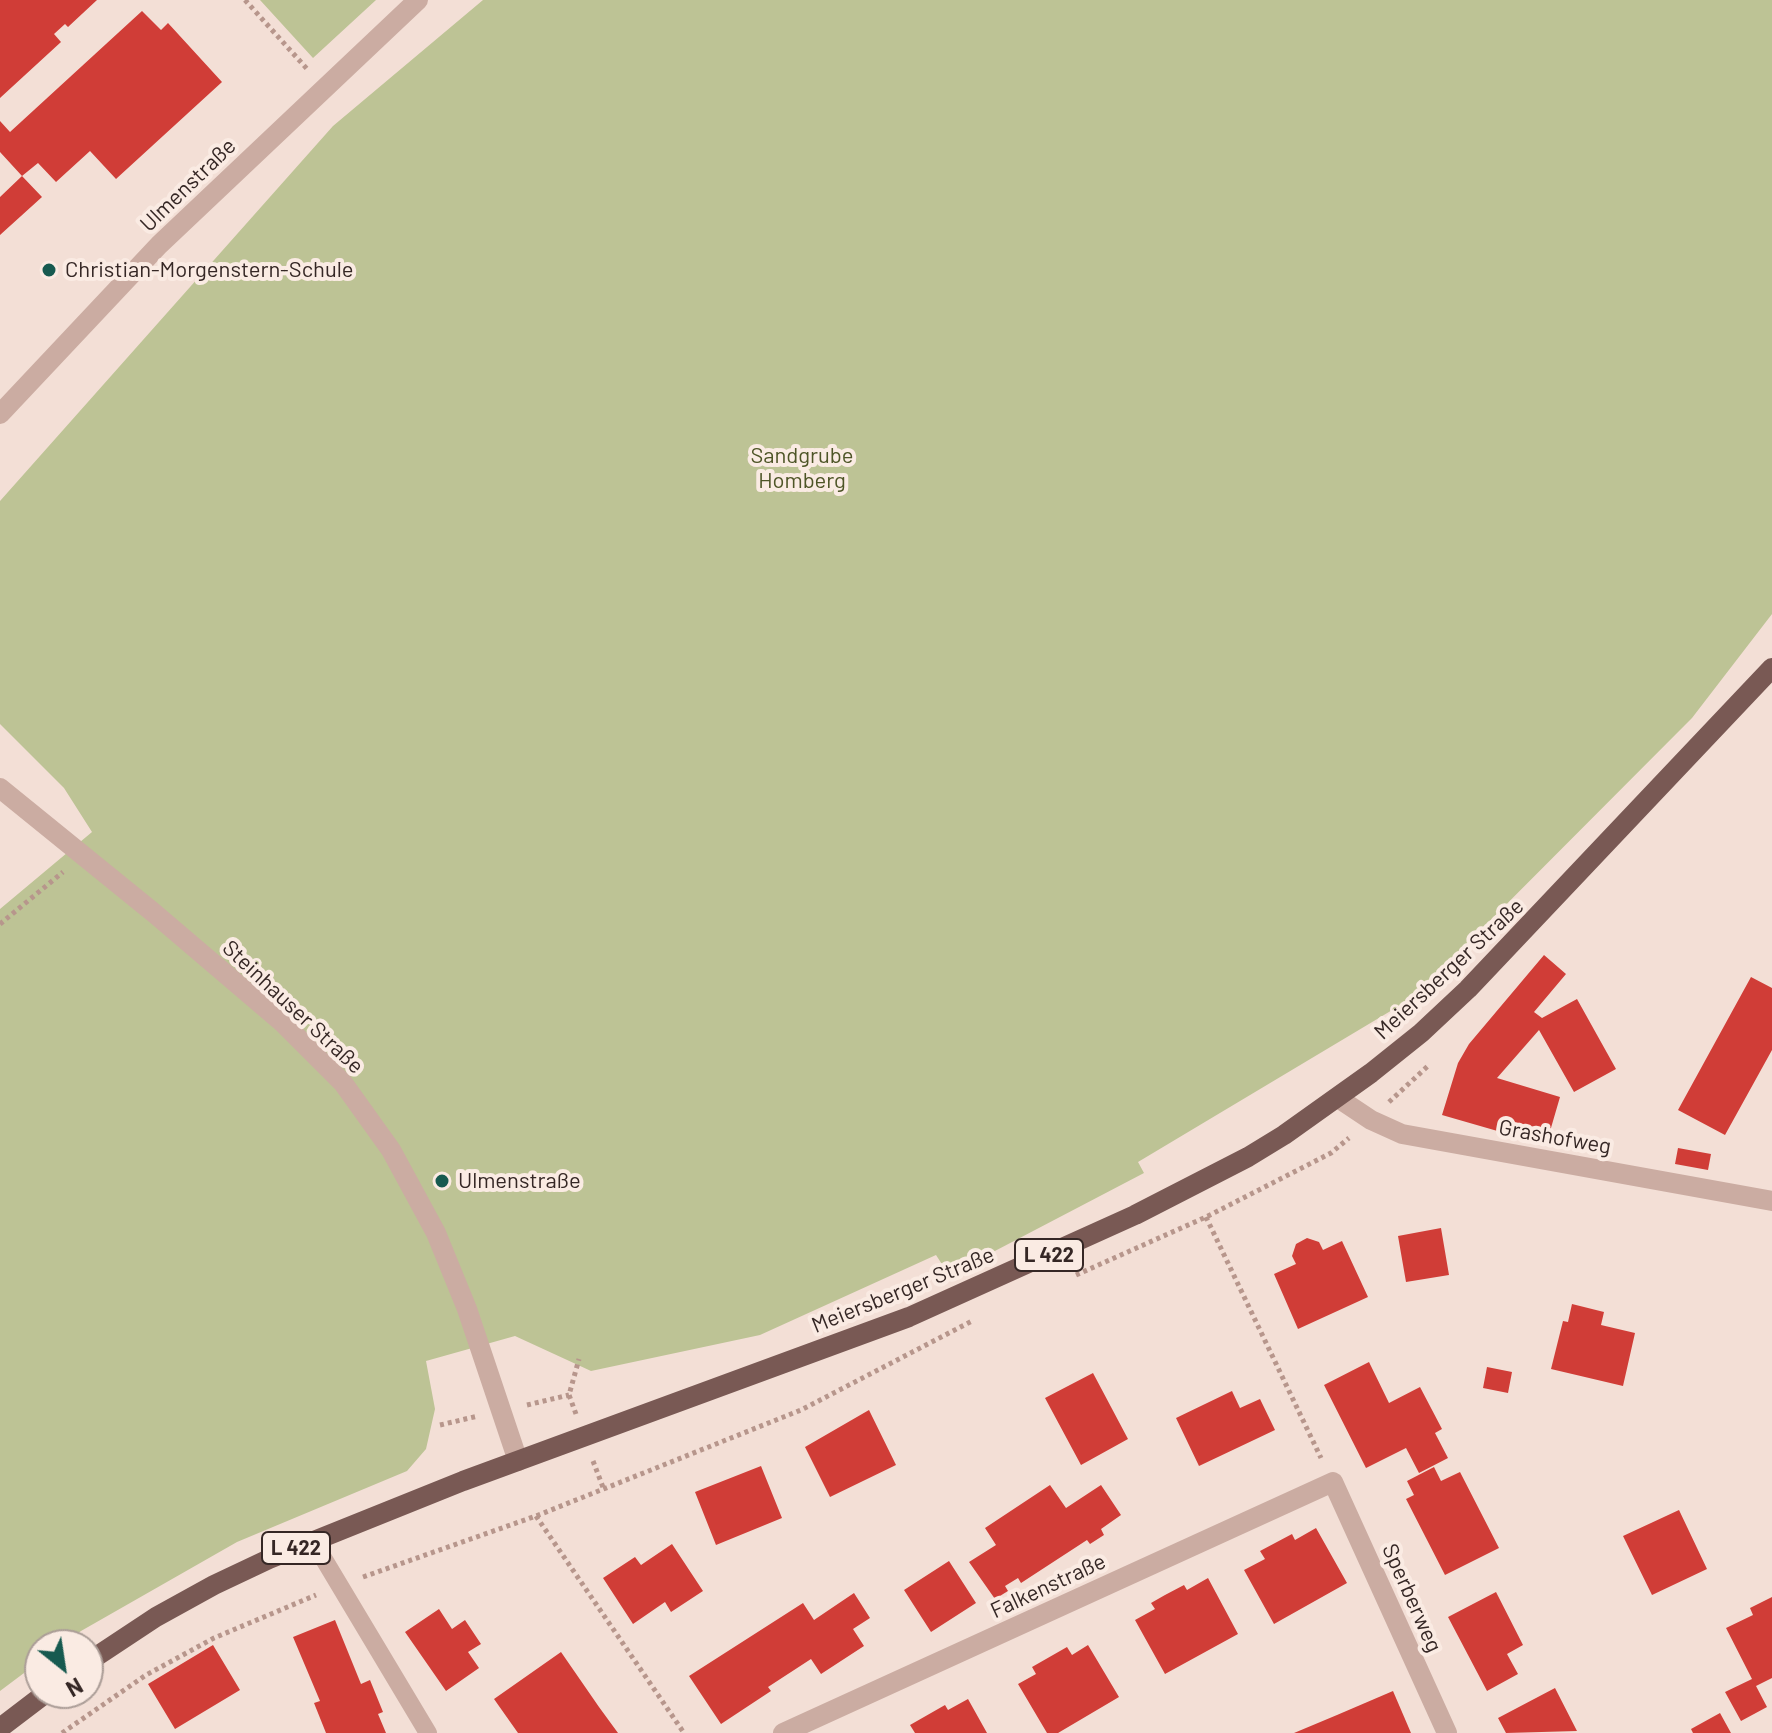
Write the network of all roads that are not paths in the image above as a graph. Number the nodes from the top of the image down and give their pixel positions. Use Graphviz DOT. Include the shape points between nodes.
graph roads {
  1 [pos="418,0"];
  2 [pos="0,414"];
  3 [pos="1772,668"];
  4 [pos="0,788"];
  5 [pos="1338,1098"];
  6 [pos="1772,1201"];
  7 [pos="518,1461"];
  8 [pos="1333,1482"];
  9 [pos="313,1541"];
  10 [pos="104,1651"];
  11 [pos="25,1709"];
  12 [pos="0,1728"];
  13 [pos="428,1733"];
  14 [pos="783,1733"];
  15 [pos="1447,1733"];
  1 -- 2 [label="street, Ulmenstraße" via="159,245"];
  3 -- 5 [label="main road, Meiersberger Straße / L 422" via="1468,989"];
  4 -- 7 [label="street, Steinhauser Straße" via="283,1023 343,1083 391,1150 436,1233"];
  5 -- 6 [label="street, Grashofweg" via="1402,1134"];
  5 -- 7 [label="main road, Meiersberger Straße / L 422" via="1248,1157 991,1281 909,1317"];
  7 -- 9 [label="main road, Meiersberger Straße / L 422"];
  8 -- 14 [label="street, Falkenstraße"];
  8 -- 15 [label="street, Sperberweg"];
  9 -- 10 [label="main road, Meiersberger Straße / L 422" via="214,1585"];
  9 -- 13 [label="lane"];
  11 -- 12 [label="main road"];
}
